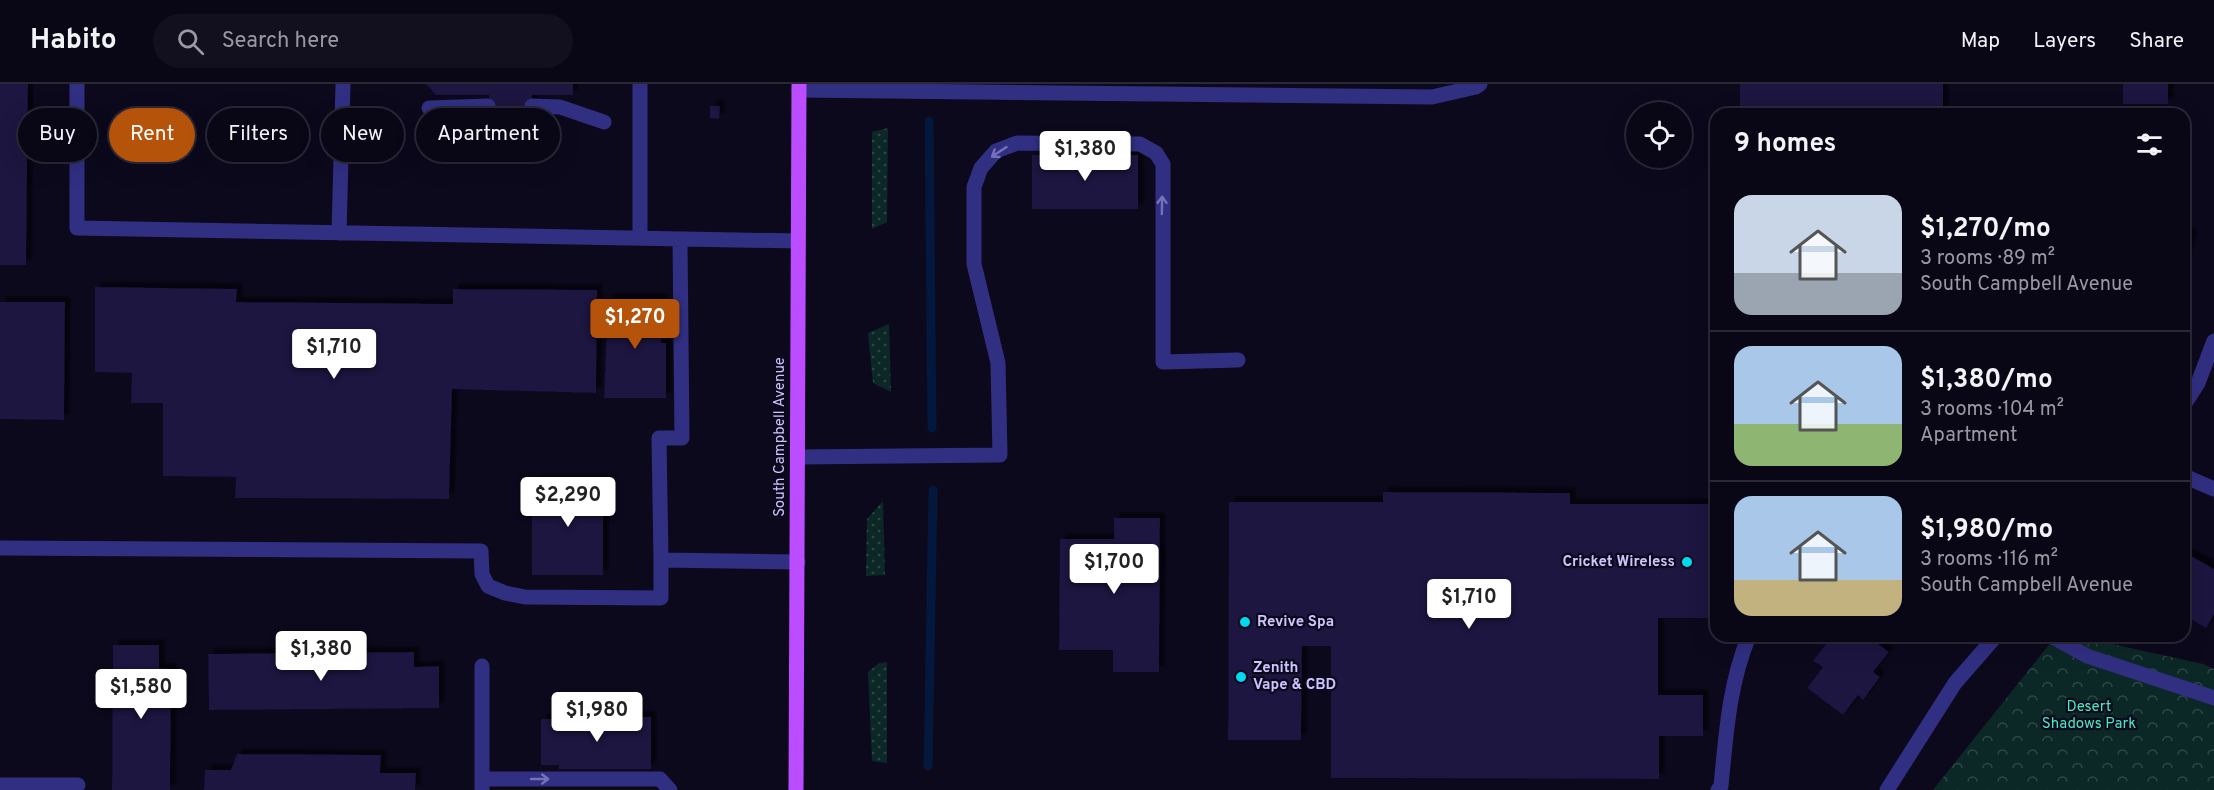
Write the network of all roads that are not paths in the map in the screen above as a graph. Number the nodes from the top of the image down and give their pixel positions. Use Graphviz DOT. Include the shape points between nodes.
graph roads {
  1 [pos="77,84"];
  2 [pos="343,84"];
  3 [pos="640,84"];
  4 [pos="1480,84"];
  5 [pos="799,87"];
  6 [pos="1019,88"];
  7 [pos="488,106"];
  8 [pos="532,106"];
  9 [pos="429,108"];
  10 [pos="604,122"];
  11 [pos="339,233"];
  12 [pos="640,238"];
  13 [pos="680,239"];
  14 [pos="798,241"];
  15 [pos="2214,341"];
  16 [pos="1238,360"];
  17 [pos="2190,396"];
  18 [pos="798,457"];
  19 [pos="2190,479"];
  20 [pos="2214,489"];
  21 [pos="0,548"];
  22 [pos="661,560"];
  23 [pos="798,562"];
  24 [pos="1747,642"];
  25 [pos="1991,642"];
  26 [pos="2062,642"];
  27 [pos="482,666"];
  28 [pos="2214,698"];
  29 [pos="0,785"];
  30 [pos="78,785"];
  31 [pos="482,785"];
  32 [pos="670,790"];
  33 [pos="796,790"];
  34 [pos="1719,790"];
  35 [pos="1887,790"];
  1 -- 11 [label="street" via="78,228"];
  2 -- 11 [label="street"];
  3 -- 12 [label="street"];
  4 -- 6 [label="street" via="1432,97"];
  5 -- 6 [label="street"];
  5 -- 14 [label="main road, South Campbell Avenue"];
  7 -- 9 [label="street"];
  8 -- 10 [label="street" via="560,107"];
  11 -- 12 [label="street"];
  12 -- 13 [label="street"];
  13 -- 14 [label="street"];
  13 -- 22 [label="street" via="682,438 659,438"];
  14 -- 18 [label="main road, South Campbell Avenue"];
  15 -- 17 [label="street"];
  16 -- 18 [label="street, one-way" via="1163,362 1163,164 1156,153 1140,144 1017,143 996,151 981,168 975,187 974,264 998,363 1000,455"];
  18 -- 23 [label="main road, South Campbell Avenue"];
  19 -- 20 [label="street"];
  21 -- 22 [label="street" via="481,551 482,574 488,586 525,597 661,598"];
  22 -- 23 [label="street"];
  23 -- 33 [label="main road, South Campbell Avenue"];
  24 -- 34 [label="street" via="1735,676"];
  25 -- 35 [label="street" via="1955,683"];
  26 -- 28 [label="street" via="2087,656"];
  27 -- 31 [label="street"];
  29 -- 30 [label="street"];
  31 -- 32 [label="street, one-way" via="660,778"];
}
